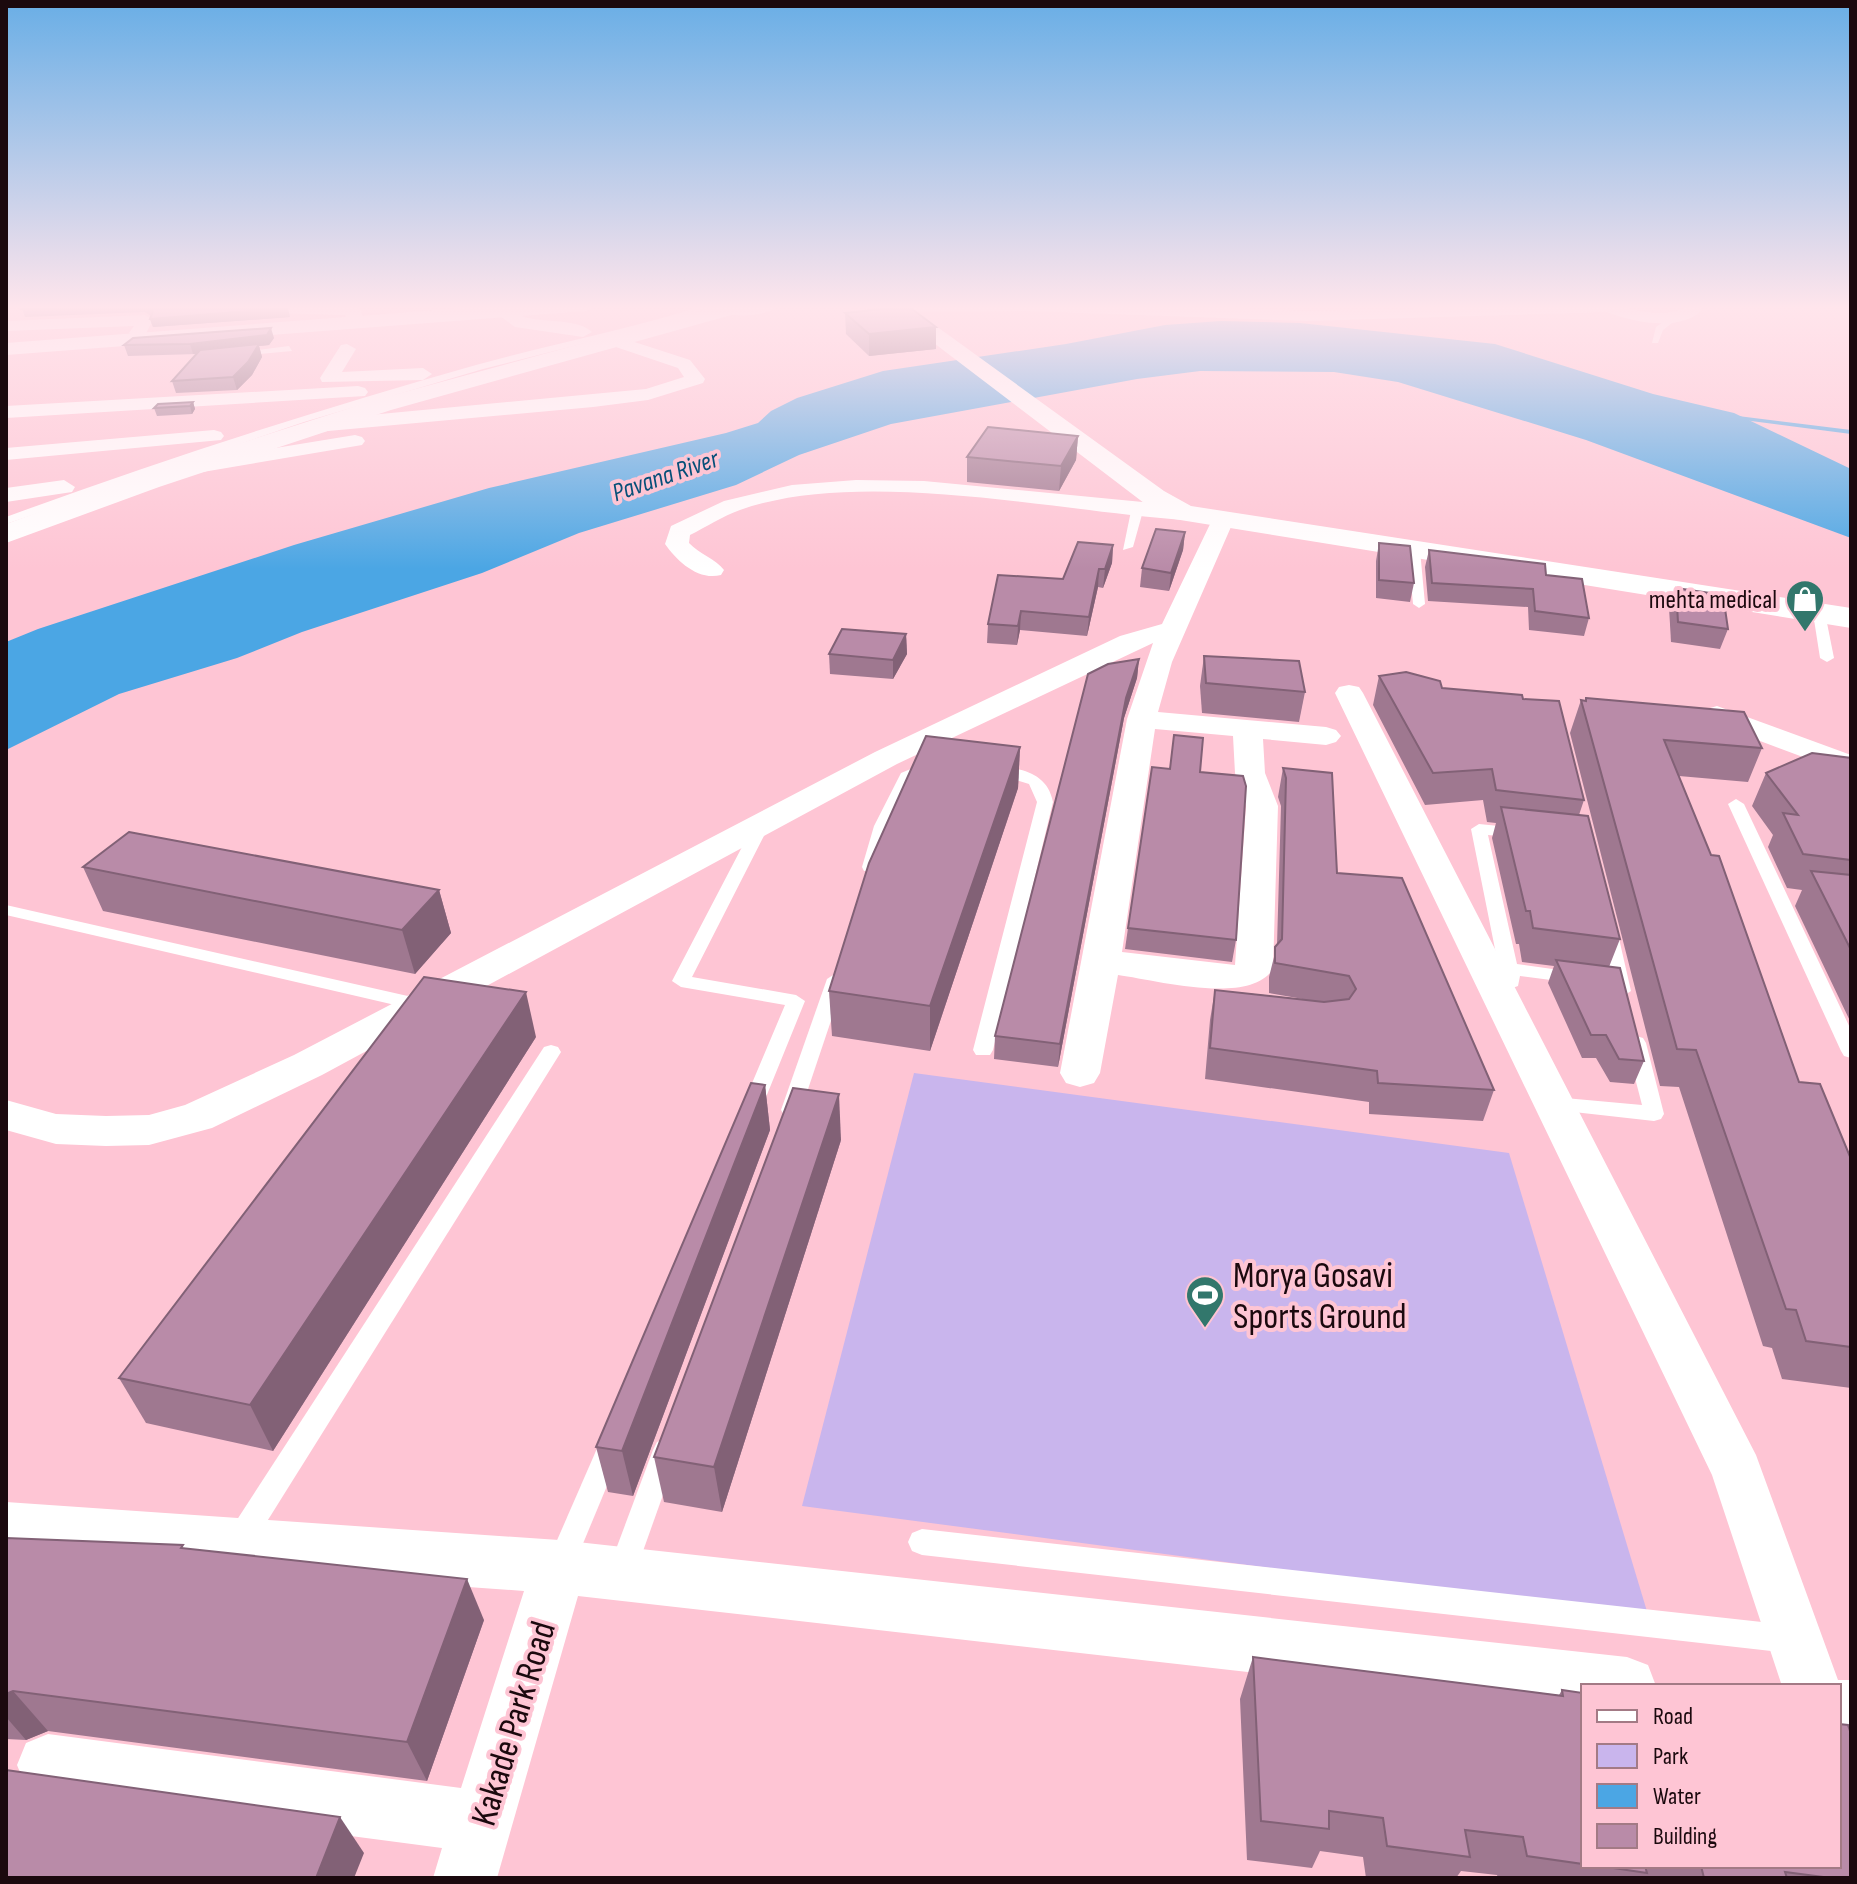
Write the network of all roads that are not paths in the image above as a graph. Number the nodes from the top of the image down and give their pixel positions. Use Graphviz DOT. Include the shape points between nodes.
graph roads {
  1 [pos="342,393"];
  2 [pos="355,393"];
  3 [pos="392,393"];
  4 [pos="428,393"];
  5 [pos="652,393"];
  6 [pos="1011,393"];
  7 [pos="593,401"];
  8 [pos="6,412"];
  9 [pos="317,426"];
  10 [pos="214,436"];
  11 [pos="6,454"];
  12 [pos="191,468"];
  13 [pos="64,487"];
  14 [pos="6,495"];
  15 [pos="6,508"];
  16 [pos="1137,511"];
  17 [pos="1184,513"];
  18 [pos="1223,520"];
  19 [pos="6,521"];
  20 [pos="6,534"];
  21 [pos="1127,547"];
  22 [pos="1414,550"];
  23 [pos="712,570"];
  24 [pos="1419,604"];
  25 [pos="1819,613"];
  26 [pos="1851,618"];
  27 [pos="1174,629"];
  28 [pos="1827,658"];
  29 [pos="1349,693"];
  30 [pos="1717,715"];
  31 [pos="1142,719"];
  32 [pos="1248,731"];
  33 [pos="1326,736"];
  34 [pos="886,758"];
  35 [pos="1851,766"];
  36 [pos="982,768"];
  37 [pos="1736,804"];
  38 [pos="762,824"];
  39 [pos="1541,836"];
  40 [pos="864,886"];
  41 [pos="6,910"];
  42 [pos="1604,912"];
  43 [pos="842,961"];
  44 [pos="1102,961"];
  45 [pos="1503,978"];
  46 [pos="1604,981"];
  47 [pos="421,1005"];
  48 [pos="983,1050"];
  49 [pos="1851,1051"];
  50 [pos="551,1052"];
  51 [pos="1080,1073"];
  52 [pos="1554,1104"];
  53 [pos="6,1115"];
  54 [pos="786,1125"];
  55 [pos="741,1133"];
  56 [pos="618,1426"];
  57 [pos="672,1435"];
  58 [pos="6,1528"];
  59 [pos="922,1542"];
  60 [pos="237,1545"];
  61 [pos="559,1567"];
  62 [pos="621,1575"];
  63 [pos="1794,1640"];
  64 [pos="1609,1684"];
  65 [pos="1810,1684"];
  66 [pos="48,1765"];
  67 [pos="474,1850"];
  1 -- 8 [label="street"];
  2 -- 10 [label="main road"];
  3 -- 19 [label="lane" via="128,475"];
  4 -- 9 [label="main road"];
  5 -- 7 [label="street"];
  6 -- 17 [label="main road"];
  7 -- 9 [label="street"];
  7 -- 12 [label="street" via="459,428"];
  9 -- 12 [label="main road"];
  10 -- 11 [label="street"];
  10 -- 13 [label="main road"];
  12 -- 20 [label="main road"];
  13 -- 14 [label="street"];
  13 -- 15 [label="main road"];
  16 -- 17 [label="street"];
  16 -- 21 [label="lane"];
  16 -- 23 [label="street" via="898,487 801,489 735,503 679,531 682,552"];
  17 -- 18 [label="main road"];
  18 -- 22 [label="main road"];
  18 -- 27 [label="street"];
  22 -- 24 [label="lane"];
  22 -- 25 [label="main road"];
  25 -- 26 [label="main road"];
  25 -- 28 [label="lane"];
  27 -- 31 [label="street"];
  27 -- 34 [label="street" via="1129,642"];
  29 -- 45 [label="street"];
  30 -- 35 [label="street"];
  31 -- 32 [label="street"];
  31 -- 44 [label="street"];
  32 -- 33 [label="street"];
  32 -- 44 [label="street" via="1250,773 1262,806 1250,993"];
  34 -- 38 [label="street"];
  34 -- 40 [label="lane" via="939,764 909,773 882,826"];
  36 -- 48 [label="lane" via="1038,782 1045,802"];
  37 -- 49 [label="lane" via="1785,896"];
  38 -- 47 [label="street"];
  38 -- 55 [label="lane" via="681,981 796,1001"];
  39 -- 45 [label="lane" via="1479,829"];
  41 -- 47 [label="lane"];
  42 -- 46 [label="lane"];
  43 -- 54 [label="lane"];
  44 -- 51 [label="street"];
  45 -- 46 [label="lane"];
  45 -- 52 [label="street"];
  46 -- 52 [label="lane" via="1630,1019 1654,1114"];
  47 -- 53 [label="street" via="197,1117 149,1130 56,1129"];
  50 -- 60 [label="lane"];
  52 -- 63 [label="street" via="1737,1472"];
  56 -- 61 [label="lane"];
  57 -- 62 [label="lane"];
  58 -- 60 [label="street"];
  59 -- 63 [label="lane"];
  60 -- 61 [label="street"];
  61 -- 62 [label="street"];
  61 -- 67 [label="street, Kakade Park Road"];
  62 -- 64 [label="street"];
  63 -- 65 [label="street"];
  66 -- 67 [label="street"];
}
